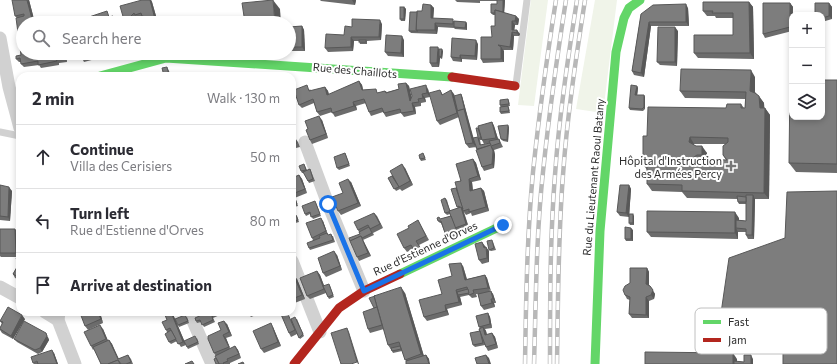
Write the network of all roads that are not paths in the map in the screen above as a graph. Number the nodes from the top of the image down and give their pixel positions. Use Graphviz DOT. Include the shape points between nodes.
graph roads {
  1 [pos="527,0"];
  2 [pos="640,0"];
  3 [pos="0,38"];
  4 [pos="159,60"];
  5 [pos="200,60"];
  6 [pos="115,72"];
  7 [pos="15,86"];
  8 [pos="515,86"];
  9 [pos="0,132"];
  10 [pos="16,135"];
  11 [pos="305,142"];
  12 [pos="503,225"];
  13 [pos="296,271"];
  14 [pos="0,287"];
  15 [pos="364,291"];
  16 [pos="16,296"];
  17 [pos="59,316"];
  18 [pos="191,316"];
  19 [pos="320,332"];
  20 [pos="75,364"];
  21 [pos="212,364"];
  22 [pos="294,364"];
  23 [pos="595,364"];
  1 -- 8 [label="lane"];
  2 -- 23 [label="street, Rue du Lieutenant Raoul Batany" via="629,8 621,28 614,73 602,180 595,302"];
  3 -- 7 [label="street"];
  4 -- 6 [label="street, Rue des Chaillots"];
  5 -- 8 [label="street, Rue des Chaillots" via="452,77"];
  9 -- 10 [label="lane"];
  11 -- 15 [label="street"];
  12 -- 15 [label="street, Rue d'Estienne d'Orves"];
  13 -- 19 [label="street"];
  14 -- 16 [label="street"];
  15 -- 19 [label="street, Rue d'Estienne d'Orves" via="339,308"];
  17 -- 20 [label="street"];
  18 -- 21 [label="street"];
  19 -- 22 [label="street, Rue d'Estienne d'Orves"];
}
